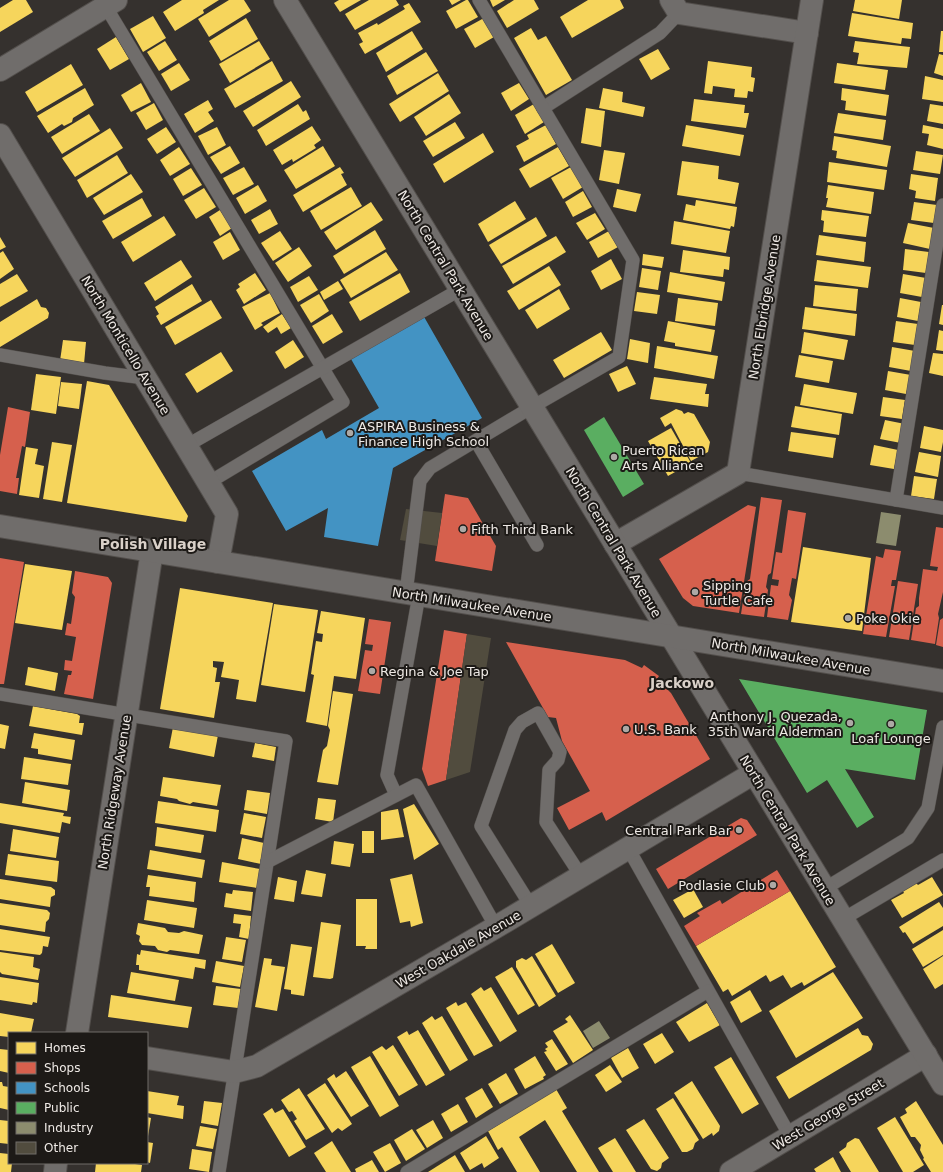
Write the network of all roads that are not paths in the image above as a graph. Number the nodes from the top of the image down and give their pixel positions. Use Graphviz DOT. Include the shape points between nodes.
graph roads {
  1 [pos="285,0"];
  2 [pos="479,0"];
  3 [pos="812,0"];
  4 [pos="108,2"];
  5 [pos="675,7"];
  6 [pos="807,33"];
  7 [pos="0,70"];
  8 [pos="543,108"];
  9 [pos="0,135"];
  10 [pos="943,205"];
  11 [pos="460,289"];
  12 [pos="0,355"];
  13 [pos="322,368"];
  14 [pos="145,378"];
  15 [pos="532,407"];
  16 [pos="476,441"];
  17 [pos="186,446"];
  18 [pos="738,474"];
  19 [pos="208,482"];
  20 [pos="896,500"];
  21 [pos="943,508"];
  22 [pos="0,526"];
  23 [pos="615,544"];
  24 [pos="537,545"];
  25 [pos="152,551"];
  26 [pos="218,562"];
  27 [pos="413,594"];
  28 [pos="670,636"];
  29 [pos="943,681"];
  30 [pos="0,694"];
  31 [pos="126,715"];
  32 [pos="943,726"];
  33 [pos="754,773"];
  34 [pos="396,795"];
  35 [pos="628,848"];
  36 [pos="943,860"];
  37 [pos="267,862"];
  38 [pos="581,876"];
  39 [pos="824,889"];
  40 [pos="531,906"];
  41 [pos="843,919"];
  42 [pos="496,927"];
  43 [pos="708,991"];
  44 [pos="77,1032"];
  45 [pos="926,1055"];
  46 [pos="148,1058"];
  47 [pos="234,1072"];
  48 [pos="943,1084"];
  49 [pos="790,1136"];
  50 [pos="219,1172"];
  51 [pos="407,1172"];
  52 [pos="731,1172"];
  1 -- 11 [label="street, North Central Park Avenue"];
  2 -- 8 [label="lane"];
  3 -- 6 [label="street, North Elbridge Avenue"];
  4 -- 7 [label="street"];
  4 -- 13 [label="lane"];
  5 -- 6 [label="street"];
  5 -- 8 [label="lane" via="660,33"];
  6 -- 18 [label="street, North Elbridge Avenue"];
  8 -- 15 [label="lane" via="633,260 619,357"];
  9 -- 14 [label="street, North Monticello Avenue"];
  10 -- 20 [label="lane"];
  11 -- 13 [label="lane"];
  11 -- 15 [label="street, North Central Park Avenue"];
  12 -- 14 [label="lane"];
  13 -- 17 [label="lane"];
  13 -- 19 [label="lane" via="343,402"];
  14 -- 17 [label="street, North Monticello Avenue"];
  15 -- 16 [label="lane"];
  15 -- 23 [label="street, North Central Park Avenue"];
  16 -- 24 [label="lane"];
  16 -- 27 [label="lane" via="430,468 420,480"];
  17 -- 19 [label="street, North Monticello Avenue"];
  18 -- 20 [label="lane"];
  18 -- 23 [label="street"];
  19 -- 26 [label="street, North Monticello Avenue" via="227,514"];
  20 -- 21 [label="lane"];
  22 -- 25 [label="street, North Milwaukee Avenue"];
  23 -- 28 [label="street, North Central Park Avenue"];
  25 -- 26 [label="street, North Milwaukee Avenue"];
  25 -- 31 [label="street, North Ridgeway Avenue"];
  26 -- 27 [label="street, North Milwaukee Avenue"];
  27 -- 28 [label="street, North Milwaukee Avenue"];
  27 -- 34 [label="lane" via="387,775"];
  28 -- 29 [label="street, North Milwaukee Avenue"];
  28 -- 33 [label="street, North Central Park Avenue"];
  30 -- 31 [label="lane"];
  31 -- 37 [label="lane" via="286,741"];
  31 -- 44 [label="street, North Ridgeway Avenue"];
  32 -- 39 [label="lane" via="928,808 908,838"];
  33 -- 35 [label="street, West Oakdale Avenue"];
  33 -- 39 [label="street, North Central Park Avenue"];
  34 -- 37 [label="lane"];
  34 -- 42 [label="lane" via="416,785"];
  35 -- 38 [label="street, West Oakdale Avenue"];
  35 -- 43 [label="lane"];
  36 -- 41 [label="lane"];
  37 -- 47 [label="lane"];
  38 -- 40 [label="street, West Oakdale Avenue"];
  38 -- 40 [label="lane" via="546,822 549,770 558,760 560,752 538,713 522,722 515,730 481,826"];
  39 -- 41 [label="street, North Central Park Avenue"];
  40 -- 42 [label="street, West Oakdale Avenue"];
  41 -- 45 [label="street, North Central Park Avenue"];
  42 -- 47 [label="street, West Oakdale Avenue" via="257,1066"];
  43 -- 49 [label="lane"];
  43 -- 51 [label="lane"];
  45 -- 48 [label="street, North Central Park Avenue"];
  45 -- 49 [label="street, West George Street"];
  46 -- 47 [label="street, West Oakdale Avenue"];
  47 -- 50 [label="lane"];
  49 -- 52 [label="street, West George Street"];
}
